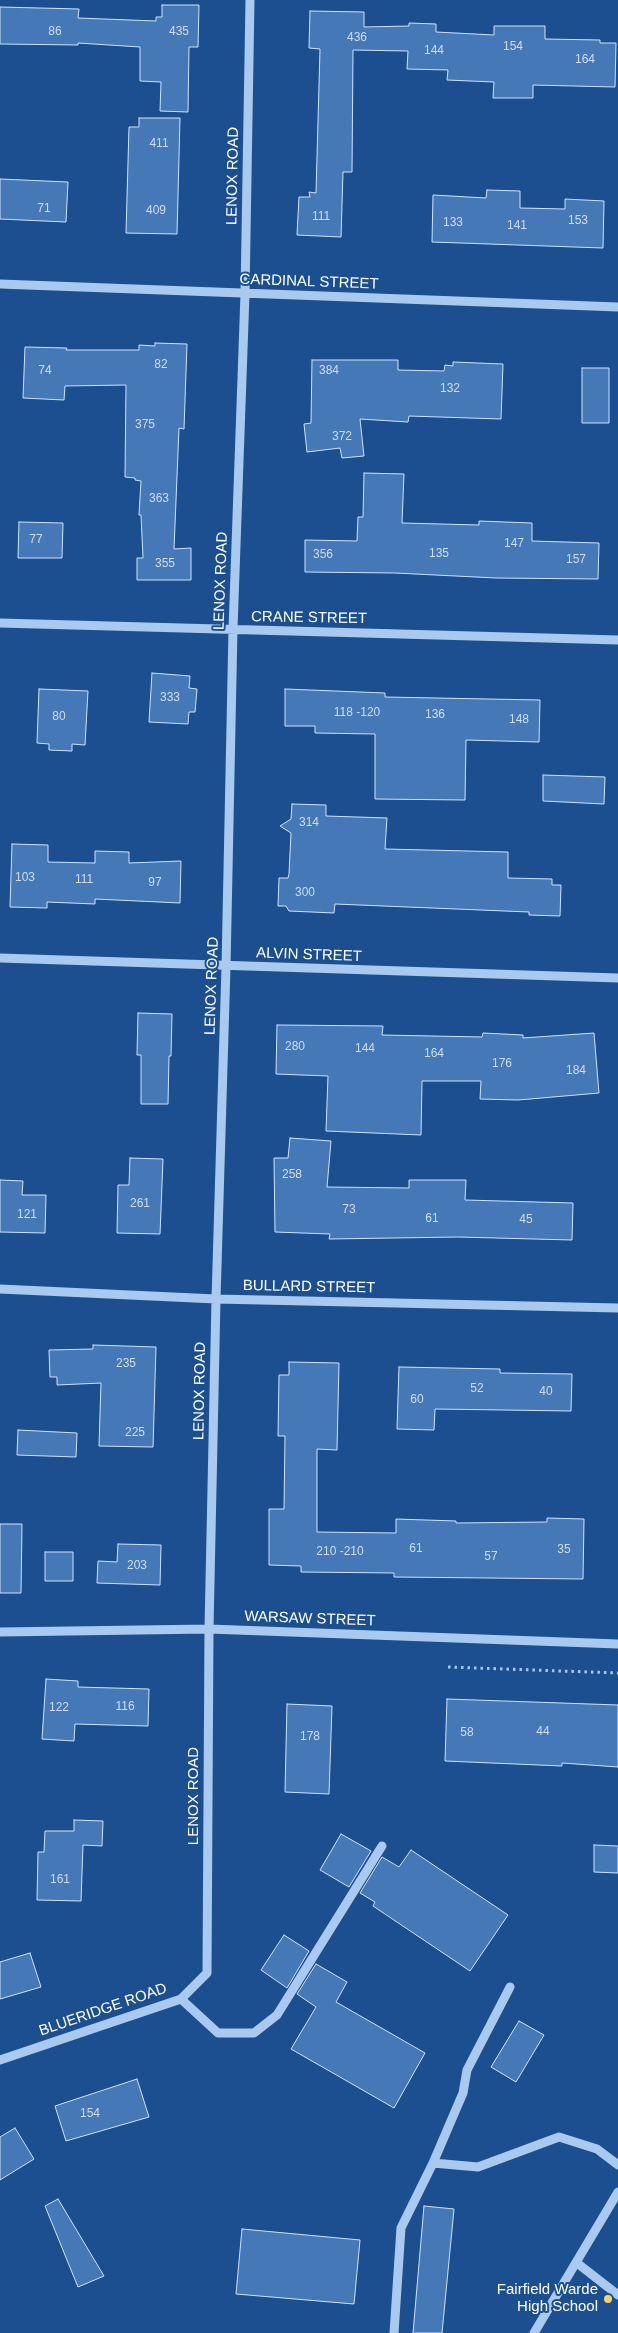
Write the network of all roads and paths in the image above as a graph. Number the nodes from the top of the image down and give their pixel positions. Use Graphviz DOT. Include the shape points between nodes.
graph roads {
  1 [pos="250,0"];
  2 [pos="0,284"];
  3 [pos="245,294"];
  4 [pos="618,306"];
  5 [pos="0,623"];
  6 [pos="233,630"];
  7 [pos="618,640"];
  8 [pos="0,958"];
  9 [pos="226,967"];
  10 [pos="618,978"];
  11 [pos="0,1289"];
  12 [pos="216,1299"];
  13 [pos="618,1308"];
  14 [pos="209,1629"];
  15 [pos="0,1632"];
  16 [pos="618,1644"];
  17 [pos="448,1667"];
  18 [pos="618,1673"];
  19 [pos="382,1846"];
  20 [pos="207,1973"];
  21 [pos="510,1988"];
  22 [pos="181,1999"];
  23 [pos="0,2060"];
  24 [pos="433,2163"];
  25 [pos="618,2165"];
  26 [pos="618,2192"];
  27 [pos="577,2263"];
  28 [pos="618,2295"];
  29 [pos="394,2333"];
  30 [pos="534,2333"];
  1 -- 3 [label="street, LENOX ROAD"];
  2 -- 3 [label="street, CARDINAL STREET"];
  3 -- 4 [label="street, CARDINAL STREET"];
  3 -- 6 [label="street, LENOX ROAD"];
  5 -- 6 [label="street, CRANE STREET"];
  6 -- 7 [label="street, CRANE STREET"];
  6 -- 9 [label="street, LENOX ROAD"];
  8 -- 9 [label="street, ALVIN STREET"];
  9 -- 10 [label="street, ALVIN STREET"];
  9 -- 12 [label="street, LENOX ROAD"];
  11 -- 12 [label="street, BULLARD STREET"];
  12 -- 13 [label="street, BULLARD STREET"];
  12 -- 14 [label="street, LENOX ROAD"];
  14 -- 15 [label="street, WARSAW STREET"];
  14 -- 16 [label="street, WARSAW STREET"];
  14 -- 20 [label="street, LENOX ROAD"];
  17 -- 18 [label="path"];
  19 -- 22 [label="street" via="277,2015 254,2033 218,2033"];
  20 -- 22 [label="street, BLUERIDGE ROAD"];
  21 -- 24 [label="street" via="467,2070 463,2093"];
  22 -- 23 [label="street, BLUERIDGE ROAD"];
  24 -- 25 [label="street" via="478,2167 559,2137 597,2149"];
  24 -- 29 [label="street" via="401,2228"];
  26 -- 27 [label="street"];
  27 -- 28 [label="street"];
  27 -- 30 [label="street"];
}
